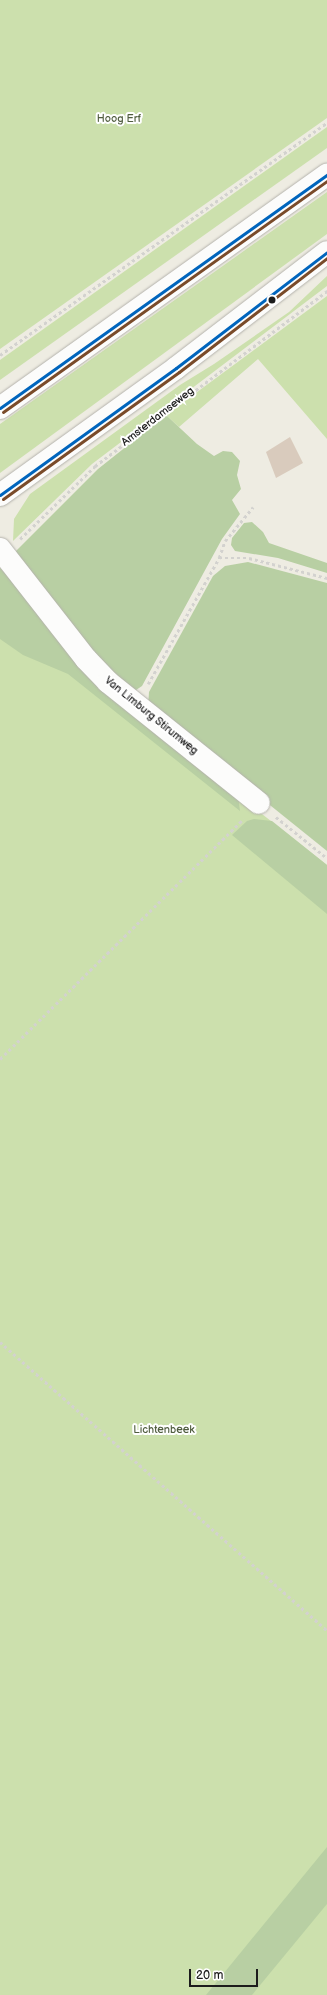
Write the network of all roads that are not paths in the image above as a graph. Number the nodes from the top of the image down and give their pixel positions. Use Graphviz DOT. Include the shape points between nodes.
graph roads {
  1 [pos="327,175"];
  2 [pos="327,252"];
  3 [pos="0,408"];
  4 [pos="0,495"];
  5 [pos="1,552"];
  6 [pos="259,803"];
  1 -- 3 [label="main road"];
  2 -- 4 [label="main road" via="176,368"];
  5 -- 6 [label="main road, Van Limburg Stirumweg" via="86,660 136,706"];
}
